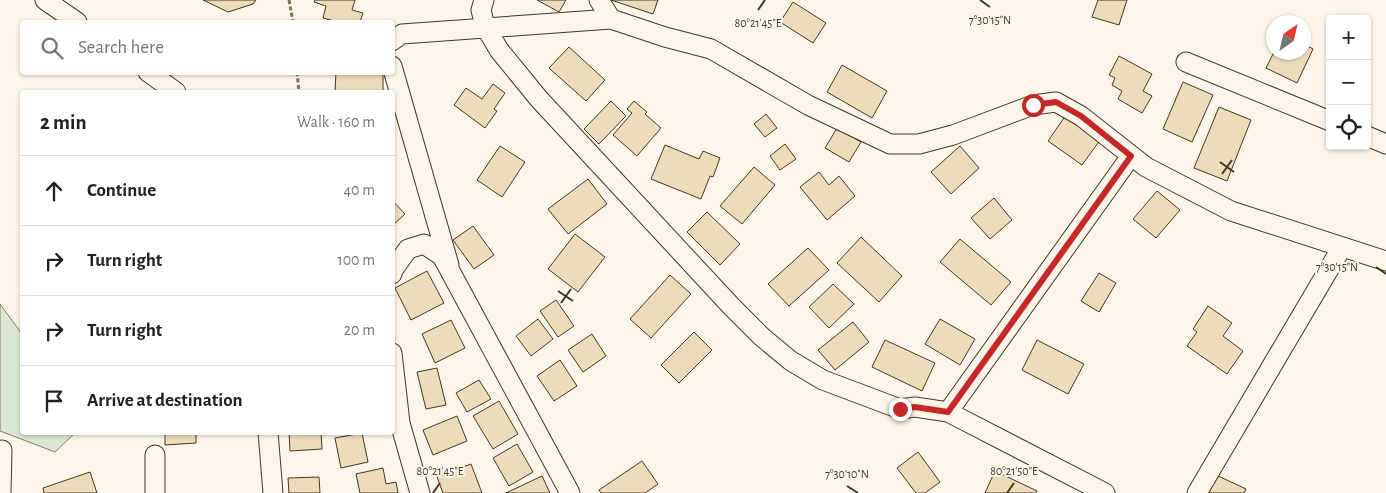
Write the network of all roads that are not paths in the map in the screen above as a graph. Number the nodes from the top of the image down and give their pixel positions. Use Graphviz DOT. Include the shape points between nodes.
graph roads {
  1 [pos="45,0"];
  2 [pos="484,0"];
  3 [pos="599,0"];
  4 [pos="610,19"];
  5 [pos="74,20"];
  6 [pos="486,29"];
  7 [pos="395,39"];
  8 [pos="1186,62"];
  9 [pos="152,75"];
  10 [pos="395,75"];
  11 [pos="173,90"];
  12 [pos="1326,119"];
  13 [pos="1371,138"];
  14 [pos="1386,144"];
  15 [pos="1131,156"];
  16 [pos="1342,247"];
  17 [pos="1386,261"];
  18 [pos="395,267"];
  19 [pos="452,276"];
  20 [pos="395,379"];
  21 [pos="948,412"];
  22 [pos="268,435"];
  23 [pos="2,450"];
  24 [pos="155,455"];
  25 [pos="0,493"];
  26 [pos="155,493"];
  27 [pos="273,493"];
  28 [pos="420,493"];
  29 [pos="570,493"];
  30 [pos="1105,493"];
  31 [pos="1197,493"];
  1 -- 5 [label="street"];
  2 -- 6 [label="street" via="481,10"];
  3 -- 4 [label="street"];
  4 -- 6 [label="street"];
  4 -- 15 [label="street" via="711,49 808,105 890,144 919,144 1033,105 1056,102 1081,116"];
  6 -- 7 [label="street" via="402,34"];
  6 -- 21 [label="street" via="539,99 762,337 791,361 823,380 900,409 915,407"];
  8 -- 12 [label="street"];
  9 -- 11 [label="street"];
  10 -- 19 [label="street"];
  13 -- 14 [label="street"];
  15 -- 16 [label="street" via="1146,167 1231,210"];
  15 -- 21 [label="street"];
  16 -- 17 [label="street"];
  16 -- 31 [label="street"];
  18 -- 19 [label="street" via="408,249 424,244 442,256"];
  19 -- 29 [label="street"];
  20 -- 28 [label="street" via="400,423"];
  21 -- 30 [label="street"];
  22 -- 27 [label="street"];
  23 -- 25 [label="street"];
  24 -- 26 [label="street"];
}
